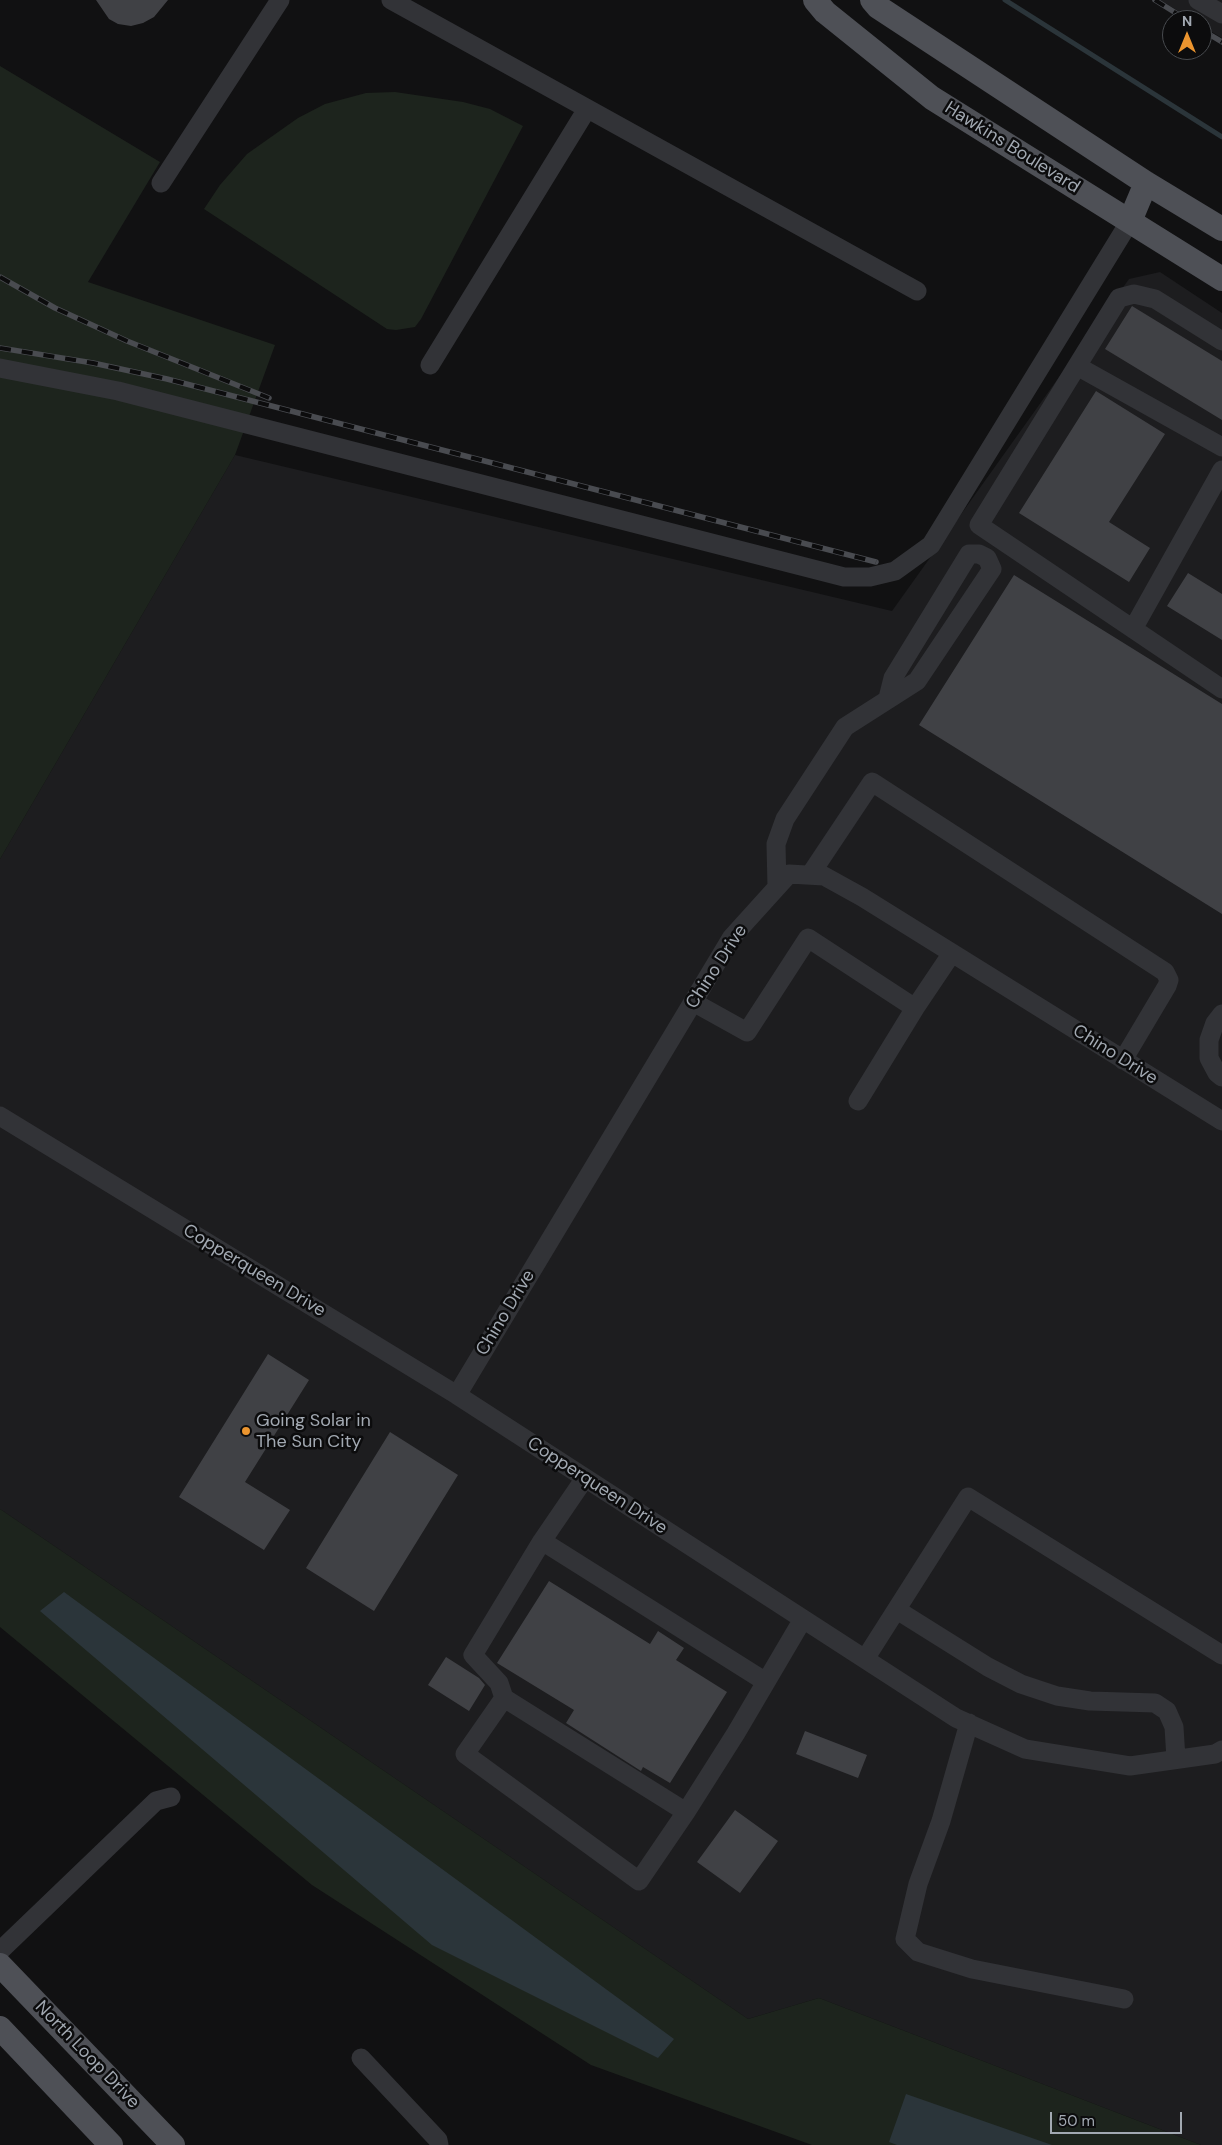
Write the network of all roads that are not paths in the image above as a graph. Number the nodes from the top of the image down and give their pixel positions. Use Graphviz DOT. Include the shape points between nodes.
graph roads {
  1 [pos="280,0"];
  2 [pos="390,0"];
  3 [pos="815,0"];
  4 [pos="872,0"];
  5 [pos="1198,0"];
  6 [pos="1222,14"];
  7 [pos="588,109"];
  8 [pos="161,183"];
  9 [pos="1146,183"];
  10 [pos="1130,221"];
  11 [pos="1222,229"];
  12 [pos="1222,279"];
  13 [pos="917,291"];
  14 [pos="1222,341"];
  15 [pos="430,365"];
  16 [pos="1077,366"];
  17 [pos="0,368"];
  18 [pos="1222,447"];
  19 [pos="1222,470"];
  20 [pos="1133,629"];
  21 [pos="1222,689"];
  22 [pos="888,698"];
  23 [pos="810,875"];
  24 [pos="777,887"];
  25 [pos="952,953"];
  26 [pos="693,1002"];
  27 [pos="915,1008"];
  28 [pos="1222,1014"];
  29 [pos="1123,1060"];
  30 [pos="1222,1077"];
  31 [pos="858,1101"];
  32 [pos="0,1116"];
  33 [pos="1222,1121"];
  34 [pos="456,1395"];
  35 [pos="585,1478"];
  36 [pos="542,1540"];
  37 [pos="897,1610"];
  38 [pos="803,1619"];
  39 [pos="1222,1655"];
  40 [pos="865,1659"];
  41 [pos="766,1682"];
  42 [pos="504,1698"];
  43 [pos="969,1723"];
  44 [pos="1222,1750"];
  45 [pos="1176,1759"];
  46 [pos="171,1797"];
  47 [pos="686,1812"];
  48 [pos="1,1966"];
  49 [pos="1124,1999"];
  50 [pos="0,2028"];
  51 [pos="361,2058"];
  52 [pos="110,2145"];
  53 [pos="173,2145"];
  54 [pos="439,2145"];
  1 -- 8 [label="street"];
  2 -- 7 [label="street"];
  3 -- 10 [label="main road, Hawkins Boulevard" via="825,12 932,98"];
  4 -- 9 [label="main road"];
  5 -- 6 [label="street"];
  7 -- 13 [label="street"];
  7 -- 15 [label="street"];
  9 -- 10 [label="main road"];
  9 -- 11 [label="main road"];
  10 -- 12 [label="main road, Hawkins Boulevard"];
  10 -- 17 [label="street" via="931,545 895,571 870,577 844,577 118,391"];
  14 -- 16 [label="street" via="1155,299 1134,294 1119,298"];
  16 -- 18 [label="street"];
  16 -- 20 [label="street" via="979,526"];
  19 -- 20 [label="street"];
  20 -- 21 [label="street"];
  22 -- 22 [label="street" via="917,681 992,569 987,558 969,554 893,678"];
  22 -- 24 [label="street" via="845,727 785,819 776,844"];
  23 -- 24 [label="street, Chino Drive" via="789,874"];
  23 -- 25 [label="street, Chino Drive" via="824,876"];
  23 -- 29 [label="street" via="872,782 1165,972 1169,980 1167,986"];
  24 -- 26 [label="street, Chino Drive" via="732,937"];
  25 -- 27 [label="street"];
  25 -- 29 [label="street, Chino Drive"];
  26 -- 27 [label="street" via="747,1032 808,938"];
  26 -- 34 [label="street, Chino Drive"];
  27 -- 31 [label="street"];
  28 -- 30 [label="street" via="1214,1023 1208,1058"];
  29 -- 33 [label="street, Chino Drive"];
  32 -- 34 [label="street, Copperqueen Drive"];
  34 -- 35 [label="street, Copperqueen Drive"];
  35 -- 36 [label="street"];
  35 -- 38 [label="street, Copperqueen Drive"];
  36 -- 41 [label="street"];
  36 -- 42 [label="street" via="473,1655 499,1683"];
  37 -- 39 [label="street" via="968,1497"];
  37 -- 40 [label="street"];
  37 -- 45 [label="street" via="1021,1684 1057,1696 1155,1704 1167,1710 1174,1727"];
  38 -- 40 [label="street, Copperqueen Drive"];
  38 -- 41 [label="street"];
  40 -- 43 [label="street, Copperqueen Drive" via="956,1718"];
  41 -- 47 [label="street"];
  42 -- 47 [label="street"];
  42 -- 47 [label="street" via="465,1754 639,1881"];
  43 -- 45 [label="street, Copperqueen Drive" via="1025,1748 1130,1766"];
  43 -- 49 [label="street" via="941,1821 918,1884 905,1939 918,1952 972,1968"];
  44 -- 45 [label="street, Copperqueen Drive" via="1215,1754"];
  46 -- 48 [label="street" via="156,1801"];
  48 -- 53 [label="main road, North Loop Drive"];
  50 -- 52 [label="main road"];
  51 -- 54 [label="street" via="438,2140"];
}
